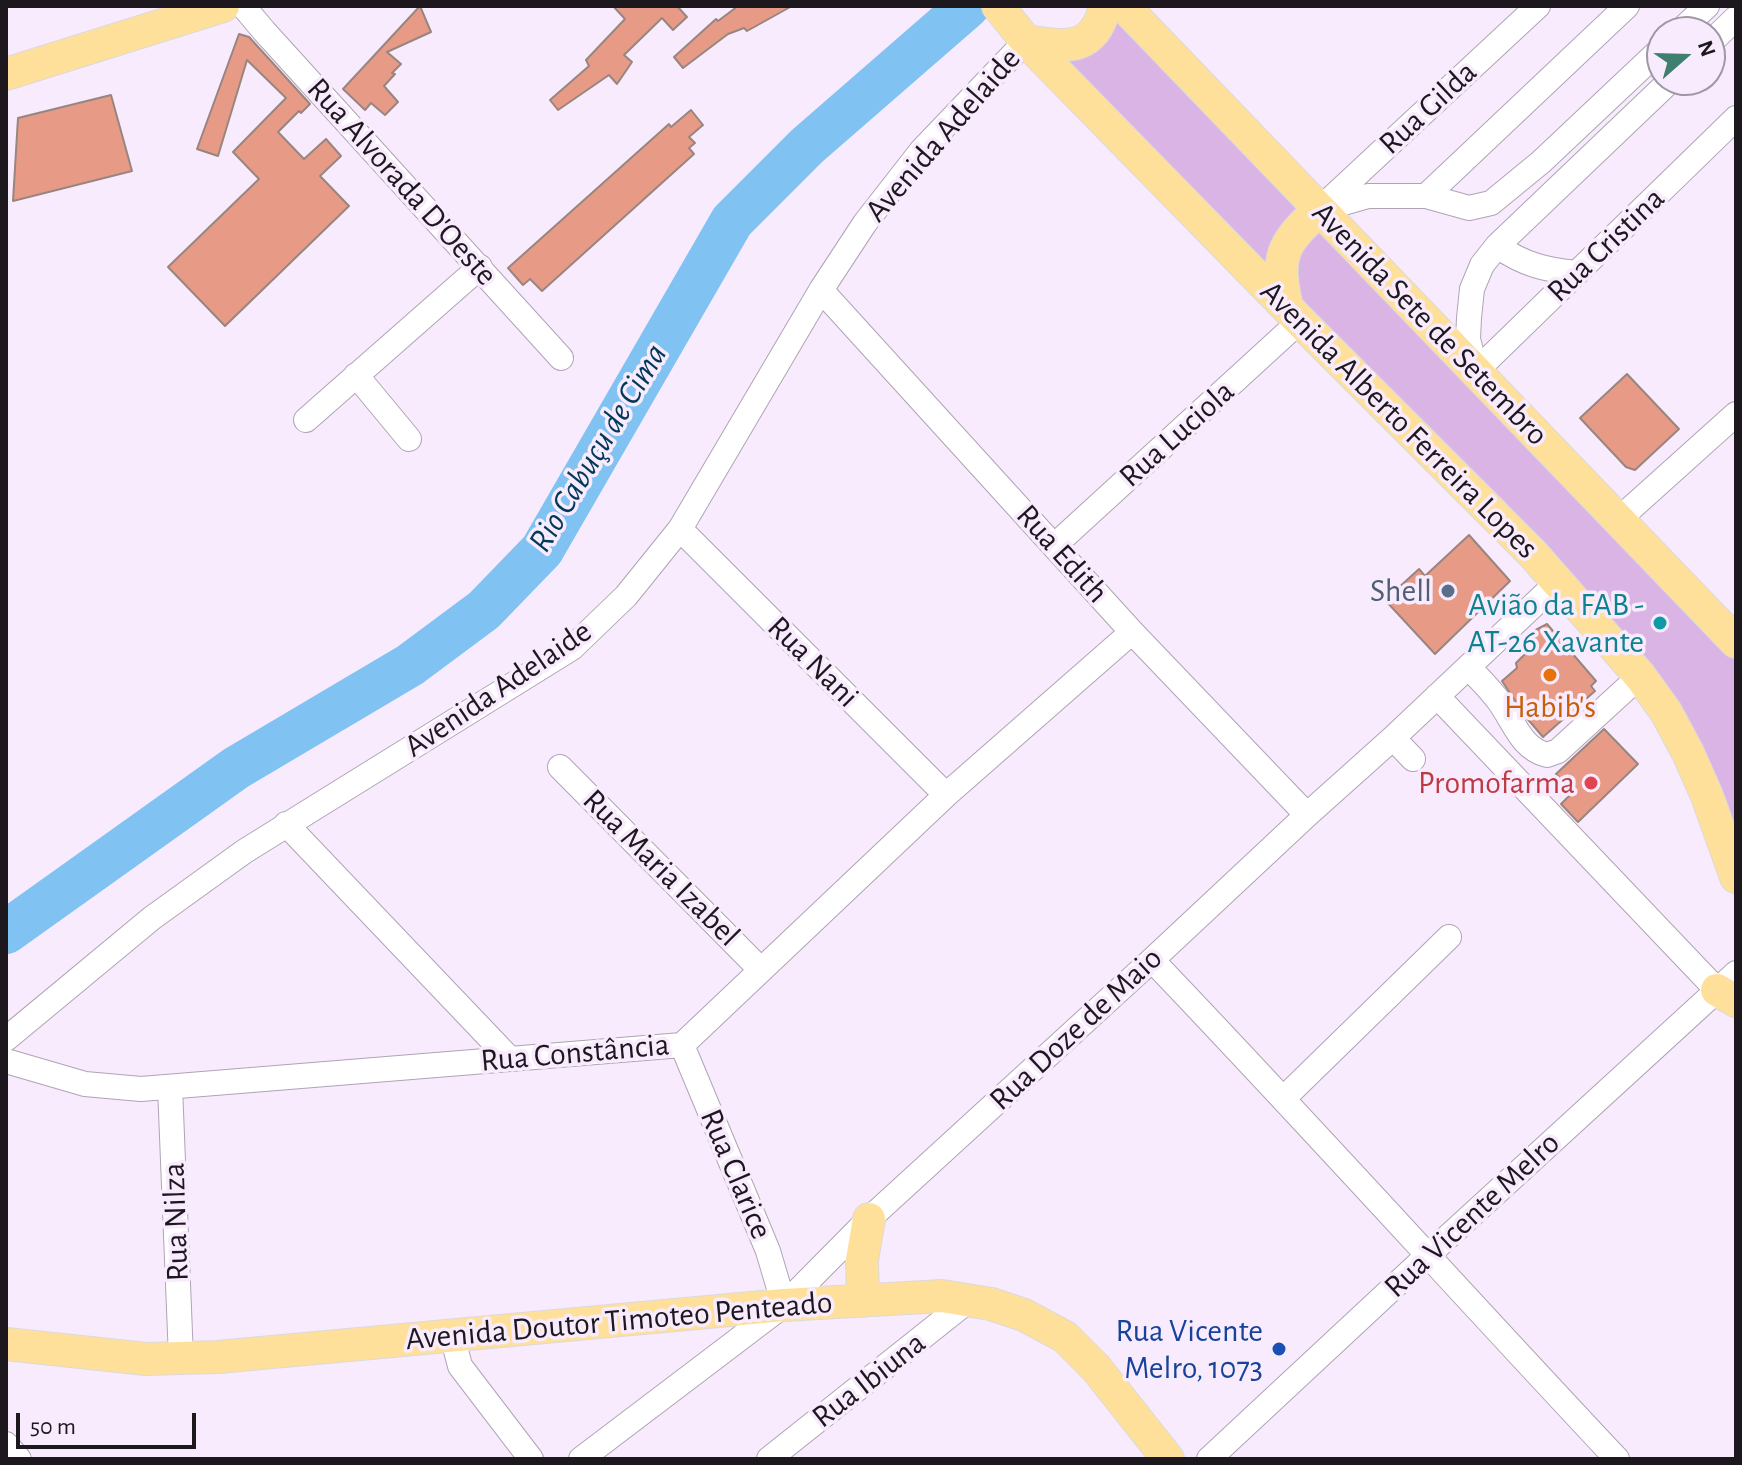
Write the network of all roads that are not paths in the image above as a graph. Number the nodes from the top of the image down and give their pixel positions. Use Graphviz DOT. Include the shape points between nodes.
graph roads {
  1 [pos="223,6"];
  2 [pos="243,6"];
  3 [pos="1105,6"];
  4 [pos="1124,6"];
  5 [pos="1538,6"];
  6 [pos="1627,6"];
  7 [pos="1013,25"];
  8 [pos="1646,63"];
  9 [pos="6,74"];
  10 [pos="1654,96"];
  11 [pos="1736,118"];
  12 [pos="1426,196"];
  13 [pos="1319,210"];
  14 [pos="1497,246"];
  15 [pos="480,267"];
  16 [pos="1577,273"];
  17 [pos="821,290"];
  18 [pos="1294,315"];
  19 [pos="561,358"];
  20 [pos="1476,371"];
  21 [pos="356,375"];
  22 [pos="1736,414"];
  23 [pos="306,420"];
  24 [pos="409,439"];
  25 [pos="1618,520"];
  26 [pos="680,529"];
  27 [pos="1054,546"];
  28 [pos="1558,582"];
  29 [pos="1132,632"];
  30 [pos="1736,642"];
  31 [pos="1468,667"];
  32 [pos="1640,676"];
  33 [pos="1437,696"];
  34 [pos="1393,738"];
  35 [pos="1413,759"];
  36 [pos="560,767"];
  37 [pos="946,795"];
  38 [pos="1307,815"];
  39 [pos="286,824"];
  40 [pos="1736,877"];
  41 [pos="1449,937"];
  42 [pos="1152,960"];
  43 [pos="761,970"];
  44 [pos="1730,988"];
  45 [pos="6,1039"];
  46 [pos="682,1045"];
  47 [pos="510,1059"];
  48 [pos="6,1061"];
  49 [pos="170,1087"];
  50 [pos="1284,1098"];
  51 [pos="869,1219"];
  52 [pos="1427,1256"];
  53 [pos="969,1300"];
  54 [pos="863,1301"];
  55 [pos="784,1305"];
  56 [pos="452,1335"];
  57 [pos="6,1344"];
  58 [pos="181,1358"];
  59 [pos="6,1444"];
  60 [pos="19,1459"];
  61 [pos="531,1459"];
  62 [pos="581,1459"];
  63 [pos="769,1459"];
  64 [pos="1168,1459"];
  65 [pos="1209,1459"];
  66 [pos="1617,1459"];
  1 -- 9 [label="main road"];
  2 -- 15 [label="street, Rua Alvorada D'Oeste"];
  3 -- 7 [label="main road" via="1093,34 1063,46"];
  4 -- 13 [label="main road, Avenida Sete de Setembro"];
  5 -- 13 [label="street, Rua Gilda"];
  6 -- 12 [label="street"];
  7 -- 17 [label="street, Avenida Adelaide"];
  7 -- 18 [label="main road, Avenida Alberto Ferreira Lopes"];
  8 -- 12 [label="street" via="1491,203 1469,208"];
  10 -- 14 [label="street"];
  11 -- 16 [label="street, Rua Cristina"];
  12 -- 13 [label="street" via="1368,196"];
  13 -- 18 [label="main road" via="1299,228 1281,261"];
  13 -- 20 [label="main road, Avenida Sete de Setembro"];
  14 -- 16 [label="street" via="1533,265"];
  14 -- 20 [label="street" via="1472,289 1468,339"];
  15 -- 19 [label="street, Rua Alvorada D'Oeste"];
  15 -- 21 [label="street"];
  16 -- 20 [label="street, Rua Cristina"];
  17 -- 26 [label="street, Avenida Adelaide"];
  17 -- 27 [label="street, Rua Edith"];
  18 -- 27 [label="street, Rua Luciola"];
  18 -- 28 [label="main road, Avenida Alberto Ferreira Lopes"];
  20 -- 25 [label="main road, Avenida Sete de Setembro"];
  21 -- 23 [label="street"];
  21 -- 24 [label="street"];
  22 -- 25 [label="street"];
  25 -- 30 [label="main road, Avenida Sete de Setembro"];
  26 -- 37 [label="street, Rua Nani"];
  26 -- 39 [label="street, Avenida Adelaide" via="626,596 572,648"];
  27 -- 29 [label="street, Rua Edith"];
  28 -- 31 [label="street, Rua Doze de Maio"];
  28 -- 32 [label="main road, Avenida Alberto Ferreira Lopes"];
  29 -- 37 [label="street, Rua Constância"];
  29 -- 38 [label="street, Rua Edith"];
  31 -- 32 [label="street" via="1531,749 1547,755 1558,751"];
  31 -- 33 [label="street, Rua Doze de Maio"];
  32 -- 40 [label="main road, Avenida Alberto Ferreira Lopes" via="1688,753"];
  33 -- 34 [label="street, Rua Doze de Maio"];
  33 -- 44 [label="street"];
  34 -- 35 [label="street"];
  34 -- 38 [label="street, Rua Doze de Maio"];
  36 -- 43 [label="street, Rua Maria Izabel"];
  37 -- 43 [label="street, Rua Constância"];
  38 -- 42 [label="street, Rua Doze de Maio"];
  39 -- 45 [label="street, Avenida Adelaide" via="152,918"];
  39 -- 47 [label="street"];
  41 -- 50 [label="street"];
  42 -- 50 [label="street"];
  42 -- 51 [label="street, Rua Doze de Maio"];
  43 -- 46 [label="street, Rua Constância"];
  44 -- 52 [label="street, Rua Vicente Melro"];
  46 -- 47 [label="street, Rua Constância"];
  46 -- 55 [label="street, Rua Clarice" via="768,1251"];
  47 -- 49 [label="street, Rua Constância"];
  48 -- 49 [label="street, Rua Constância" via="85,1084"];
  49 -- 58 [label="street, Rua Nilza"];
  50 -- 52 [label="street"];
  51 -- 54 [label="main road"];
  51 -- 55 [label="street, Rua Doze de Maio"];
  52 -- 65 [label="street, Rua Vicente Melro"];
  52 -- 66 [label="street"];
  53 -- 54 [label="main road, Avenida Doutor Timoteo Penteado" via="942,1296"];
  53 -- 63 [label="street, Rua Ibiuna"];
  53 -- 64 [label="main road, Avenida Doutor Timoteo Penteado" via="1024,1315 1065,1337"];
  54 -- 55 [label="main road, Avenida Doutor Timoteo Penteado"];
  55 -- 56 [label="main road, Avenida Doutor Timoteo Penteado"];
  55 -- 62 [label="street, Rua Doze de Maio"];
  56 -- 58 [label="main road, Avenida Doutor Timoteo Penteado"];
  56 -- 61 [label="street" via="460,1366"];
  57 -- 58 [label="main road, Avenida Doutor Timoteo Penteado"];
  59 -- 60 [label="street"];
}
